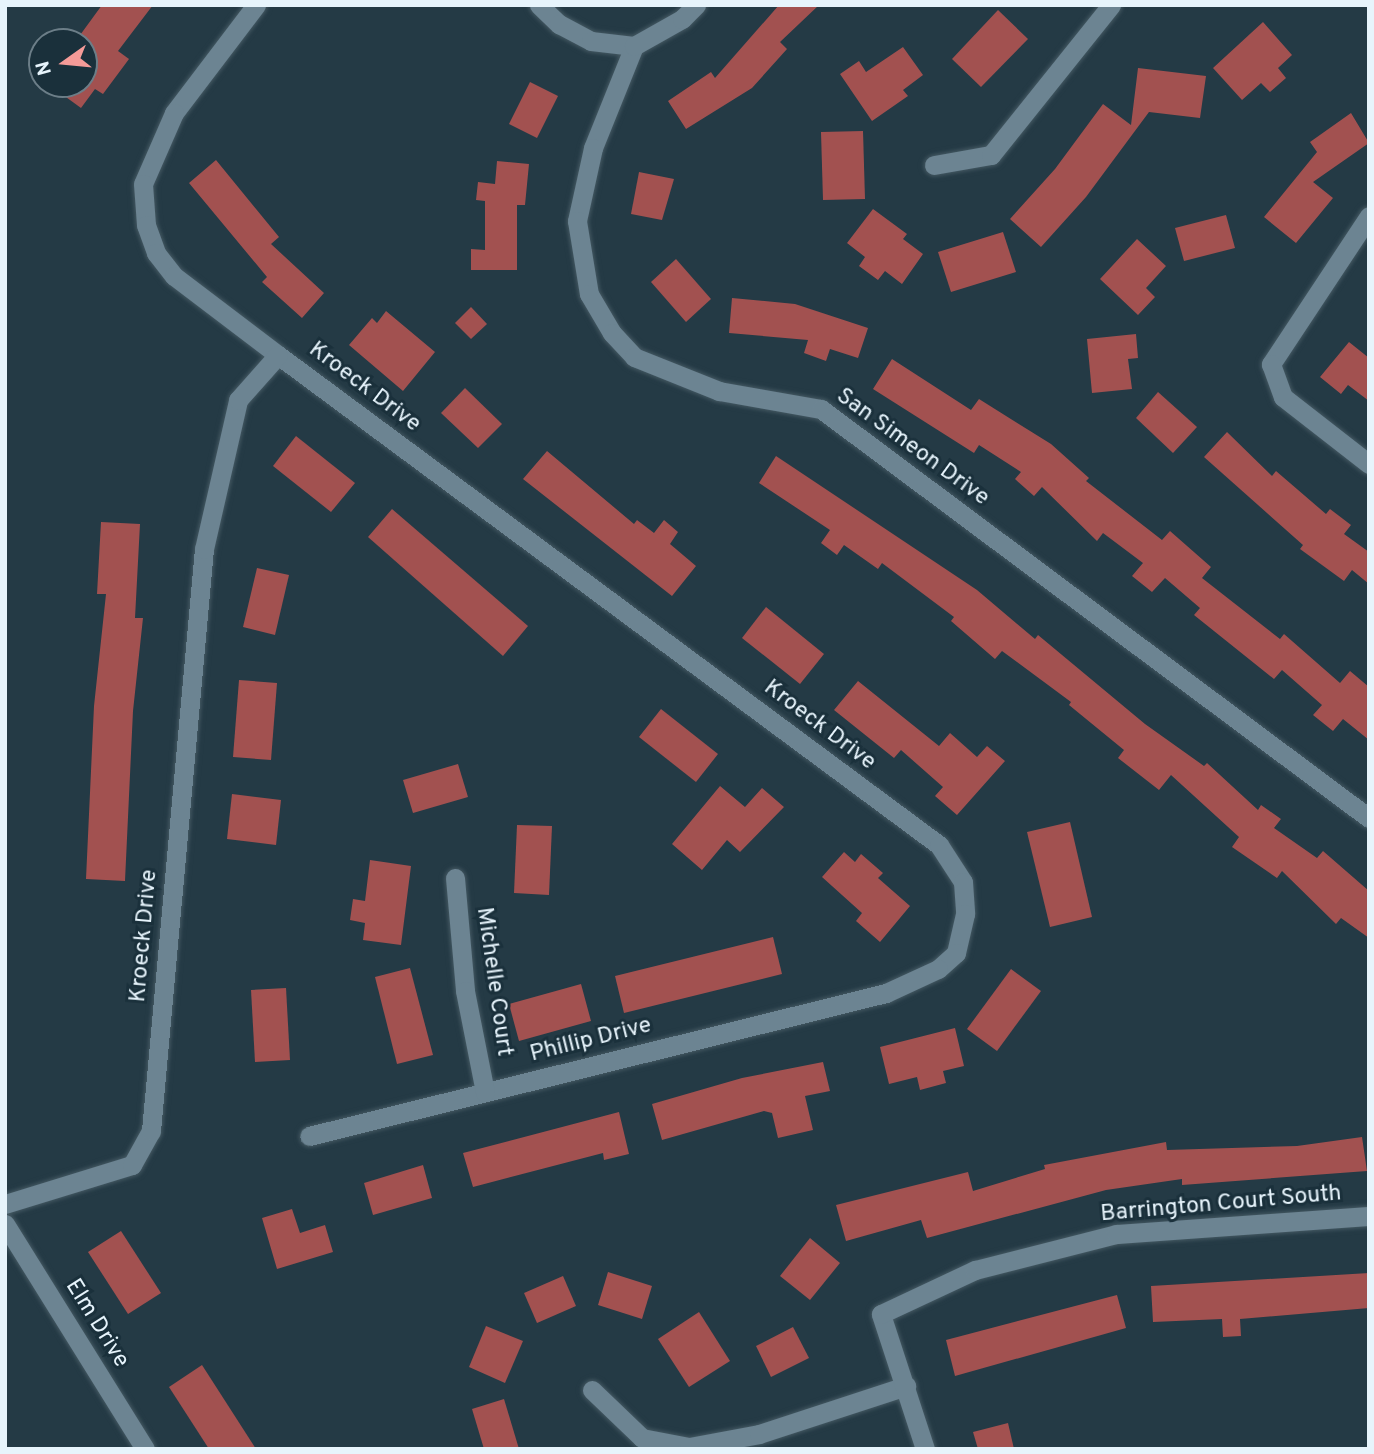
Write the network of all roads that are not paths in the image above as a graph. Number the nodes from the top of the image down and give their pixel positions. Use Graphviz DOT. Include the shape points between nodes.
graph roads {
  1 [pos="256,5"];
  2 [pos="539,5"];
  3 [pos="696,5"];
  4 [pos="1111,5"];
  5 [pos="634,46"];
  6 [pos="934,165"];
  7 [pos="1369,216"];
  8 [pos="278,355"];
  9 [pos="1369,464"];
  10 [pos="1369,818"];
  11 [pos="455,878"];
  12 [pos="886,993"];
  13 [pos="485,1092"];
  14 [pos="309,1136"];
  15 [pos="5,1204"];
  16 [pos="1369,1216"];
  17 [pos="5,1224"];
  18 [pos="906,1386"];
  19 [pos="592,1390"];
  20 [pos="145,1449"];
  21 [pos="925,1449"];
  1 -- 8 [label="street" via="174,113 144,184 142,207 156,253 174,276"];
  2 -- 5 [label="street" via="559,24 591,41"];
  3 -- 5 [label="street" via="682,19"];
  4 -- 6 [label="street" via="991,155"];
  5 -- 10 [label="street, San Simeon Drive" via="593,148 577,221 589,294 612,333 634,358 719,391 821,409"];
  7 -- 9 [label="street" via="1271,364 1283,397"];
  8 -- 12 [label="street, Kroeck Drive" via="939,845 962,882 965,914 956,953 937,969"];
  8 -- 15 [label="street, Kroeck Drive" via="238,400 204,549 151,1131 132,1165"];
  11 -- 13 [label="street, Michelle Court" via="465,991"];
  12 -- 13 [label="street, Phillip Drive"];
  13 -- 14 [label="street, Phillip Drive"];
  16 -- 18 [label="street, Barrington Court South" via="1116,1234 975,1270 881,1314"];
  17 -- 20 [label="street, Elm Drive"];
  18 -- 19 [label="street" via="759,1434 689,1447 642,1438"];
  18 -- 21 [label="street"];
}
